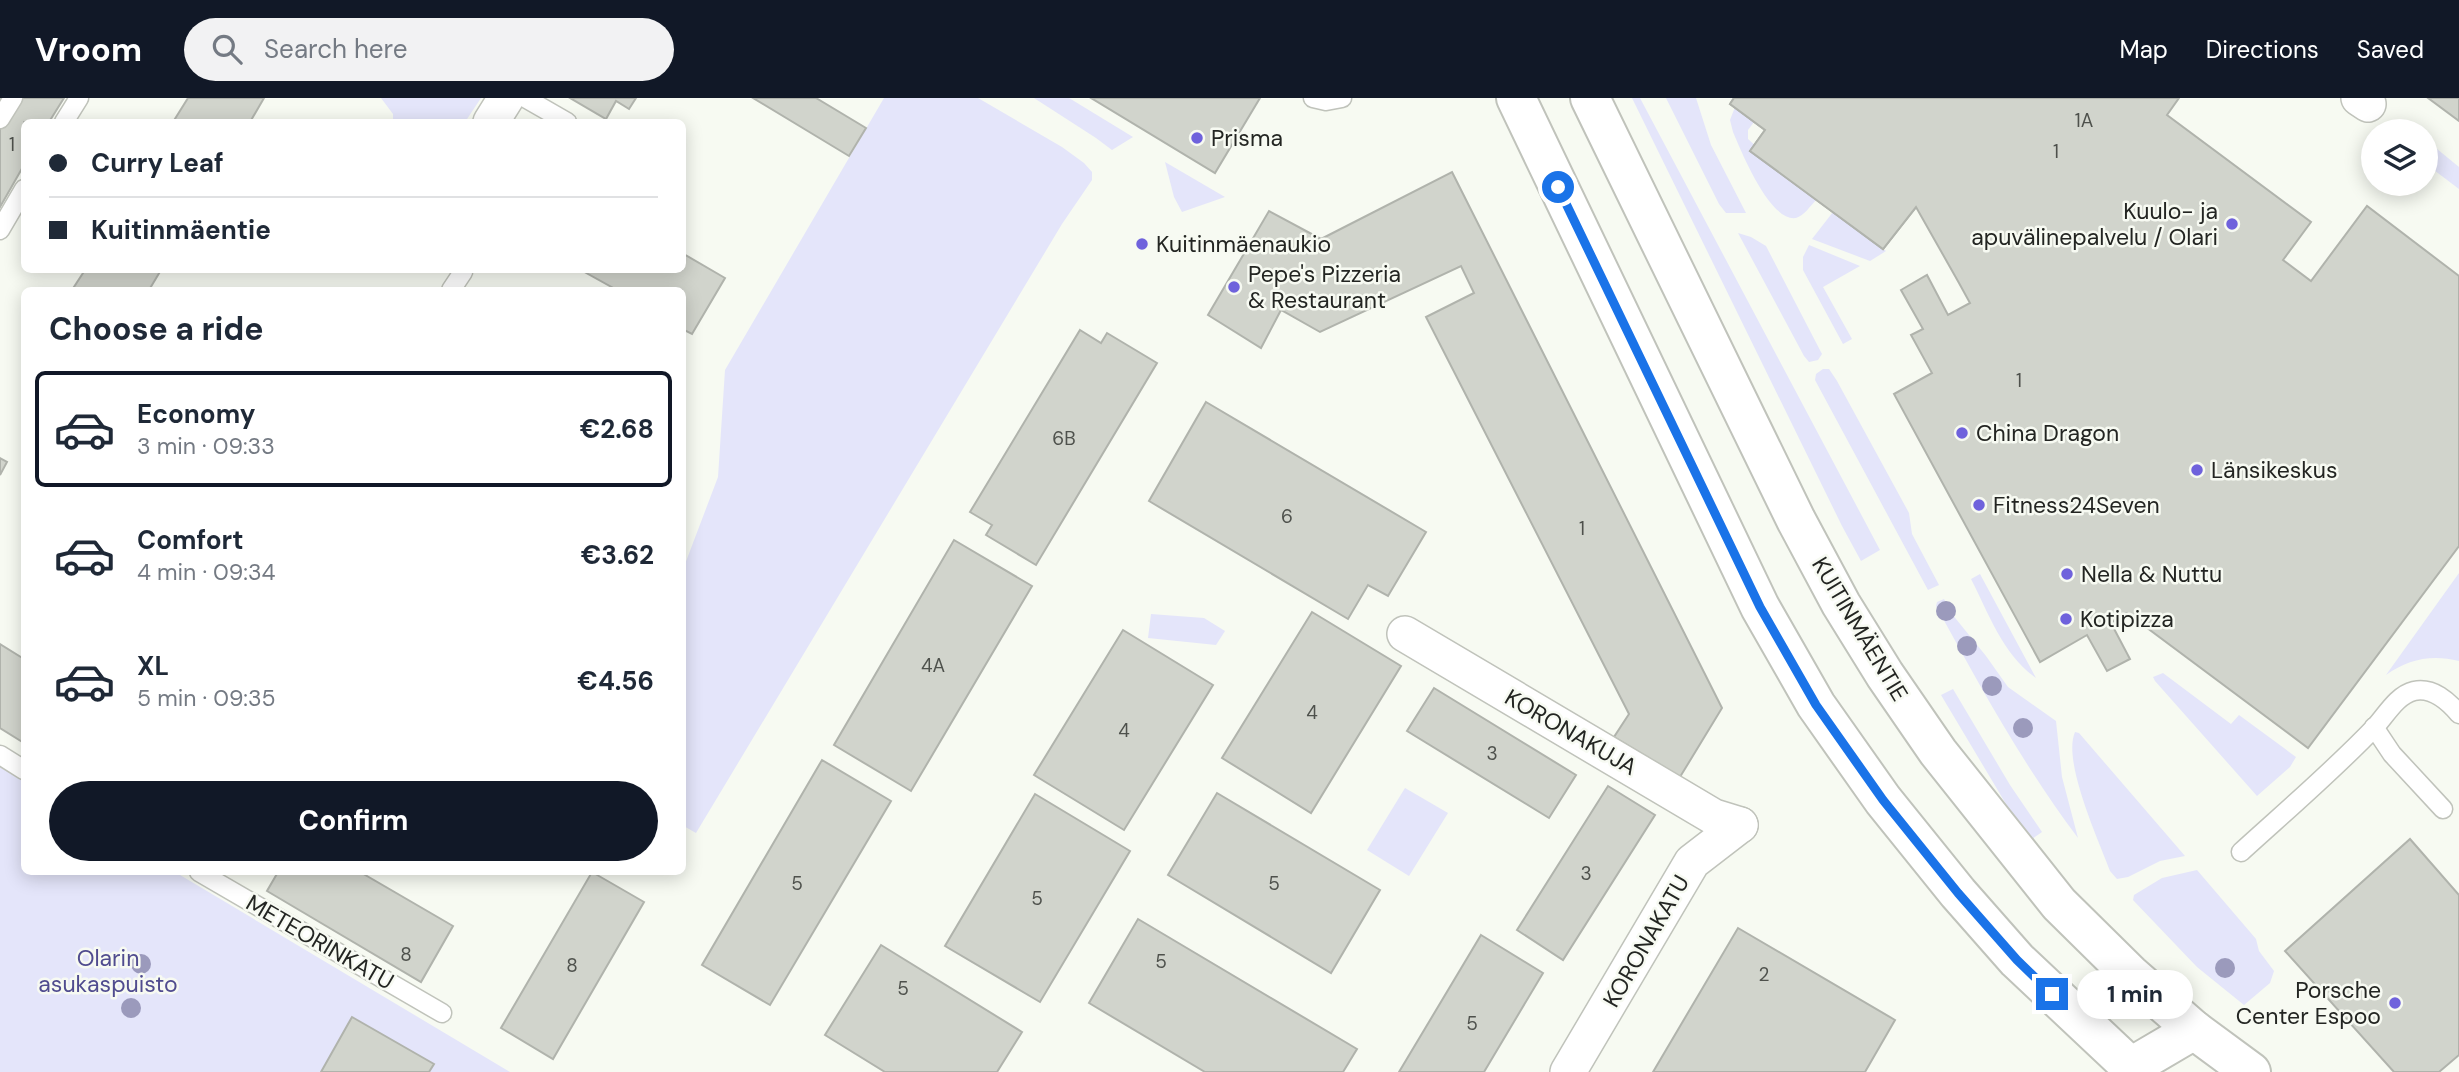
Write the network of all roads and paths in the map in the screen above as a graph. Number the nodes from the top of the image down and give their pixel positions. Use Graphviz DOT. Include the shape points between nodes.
graph roads {
  1 [pos="13,98"];
  2 [pos="79,98"];
  3 [pos="506,98"];
  4 [pos="525,98"];
  5 [pos="1516,98"];
  6 [pos="1590,98"];
  7 [pos="0,119"];
  8 [pos="66,119"];
  9 [pos="493,119"];
  10 [pos="562,119"];
  11 [pos="21,194"];
  12 [pos="0,230"];
  13 [pos="1405,634"];
  14 [pos="2459,714"];
  15 [pos="2374,727"];
  16 [pos="0,755"];
  17 [pos="21,768"];
  18 [pos="2443,808"];
  19 [pos="1740,825"];
  20 [pos="2242,852"];
  21 [pos="203,875"];
  22 [pos="442,1013"];
  23 [pos="2194,1030"];
  24 [pos="2132,1071"];
  25 [pos="1568,1072"];
  26 [pos="2179,1072"];
  27 [pos="2251,1072"];
  1 -- 7 [label="lane"];
  2 -- 8 [label="lane"];
  3 -- 9 [label="street"];
  4 -- 10 [label="lane"];
  5 -- 24 [label="main road" via="1760,607 1816,705 1883,800 1958,893 2017,960"];
  6 -- 23 [label="main road, KUITINMÄENTIE" via="1796,520 1885,676 1938,752 2059,904"];
  11 -- 12 [label="lane"];
  13 -- 19 [label="street, KORONAKUJA" via="1714,817"];
  14 -- 15 [label="lane" via="2432,691 2414,691 2400,698"];
  15 -- 18 [label="lane" via="2392,754"];
  15 -- 20 [label="lane"];
  16 -- 17 [label="lane"];
  19 -- 25 [label="street, KORONAKATU" via="1692,862"];
  21 -- 22 [label="lane, METEORINKATU"];
  23 -- 24 [label="main road"];
  23 -- 26 [label="main road"];
  23 -- 27 [label="main road, KUITINMÄENTIE"];
}
